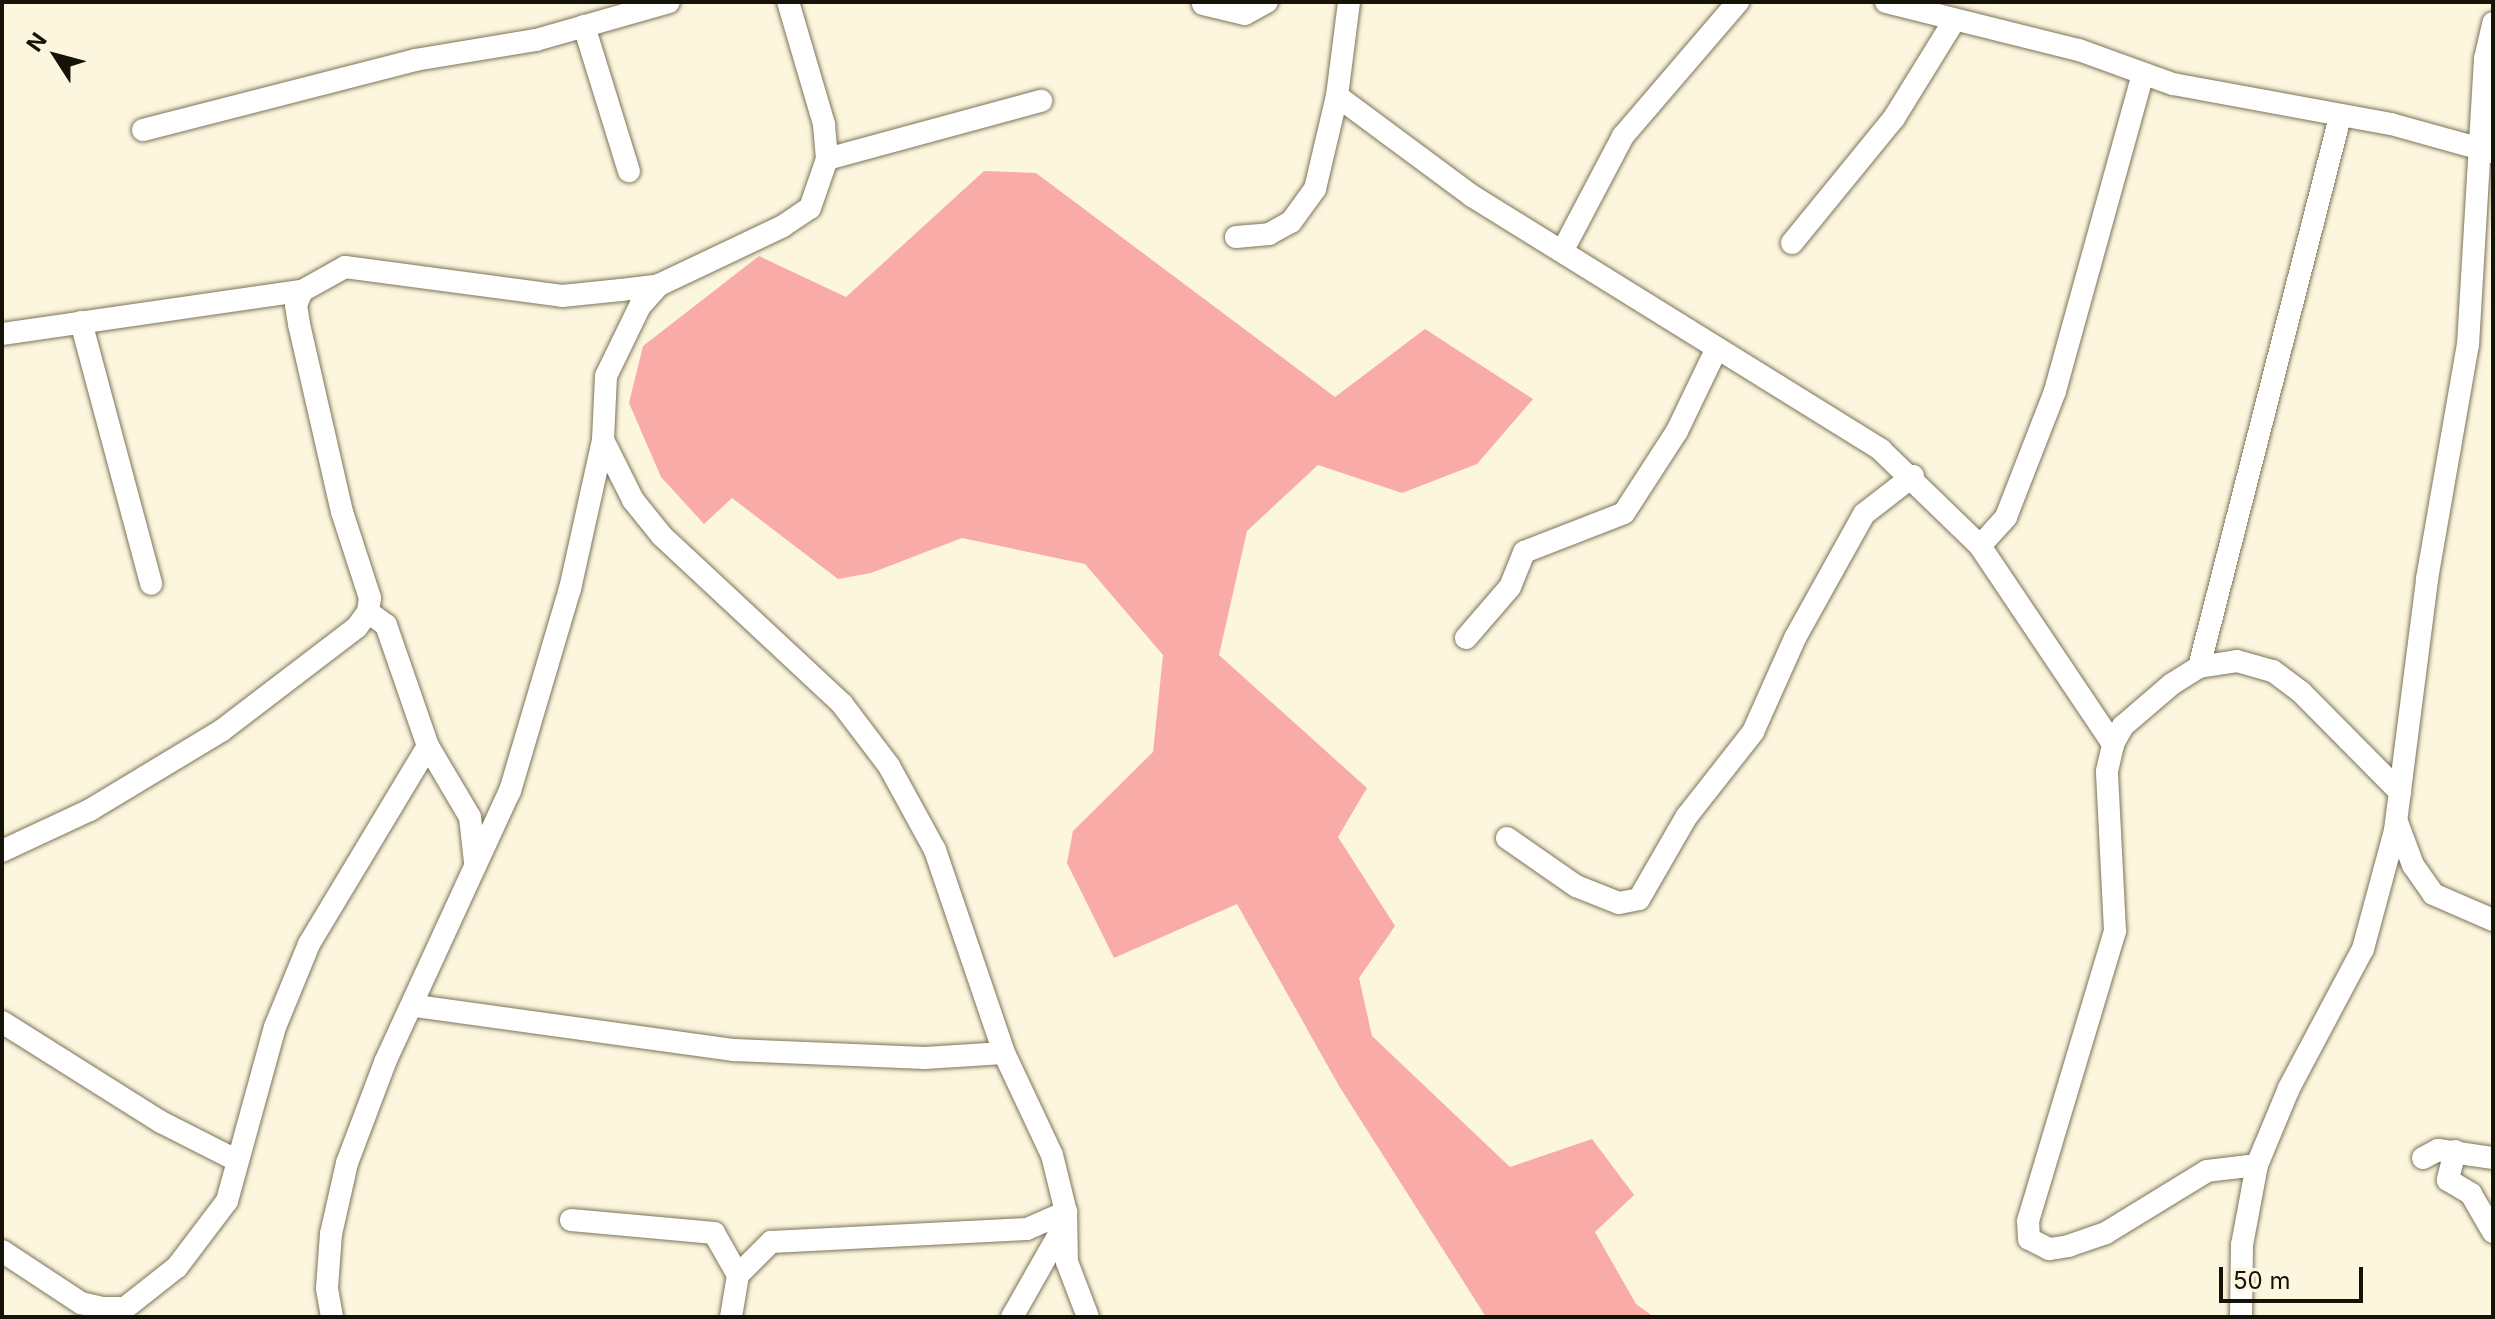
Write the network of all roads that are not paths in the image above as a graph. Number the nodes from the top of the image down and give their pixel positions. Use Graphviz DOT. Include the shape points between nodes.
graph roads {
  1 [pos="669,2"];
  2 [pos="788,2"];
  3 [pos="1267,2"];
  4 [pos="1349,2"];
  5 [pos="1738,2"];
  6 [pos="1886,2"];
  7 [pos="1203,4"];
  8 [pos="1954,21"];
  9 [pos="2493,23"];
  10 [pos="584,26"];
  11 [pos="2143,74"];
  12 [pos="1337,96"];
  13 [pos="1041,101"];
  14 [pos="2340,117"];
  15 [pos="143,130"];
  16 [pos="2486,150"];
  17 [pos="827,159"];
  18 [pos="629,171"];
  19 [pos="1236,237"];
  20 [pos="1792,243"];
  21 [pos="1563,250"];
  22 [pos="659,285"];
  23 [pos="302,291"];
  24 [pos="81,322"];
  25 [pos="2,334"];
  26 [pos="1717,348"];
  27 [pos="603,440"];
  28 [pos="1913,476"];
  29 [pos="1980,546"];
  30 [pos="151,584"];
  31 [pos="368,612"];
  32 [pos="1466,638"];
  33 [pos="2199,667"];
  34 [pos="2113,744"];
  35 [pos="428,746"];
  36 [pos="2400,792"];
  37 [pos="499,815"];
  38 [pos="470,817"];
  39 [pos="2396,820"];
  40 [pos="1507,838"];
  41 [pos="2,851"];
  42 [pos="476,866"];
  43 [pos="2493,920"];
  44 [pos="416,1006"];
  45 [pos="2,1022"];
  46 [pos="1004,1053"];
  47 [pos="2455,1151"];
  48 [pos="2423,1158"];
  49 [pos="2493,1158"];
  50 [pos="236,1160"];
  51 [pos="2257,1165"];
  52 [pos="1066,1217"];
  53 [pos="571,1220"];
  54 [pos="2493,1232"];
  55 [pos="2,1251"];
  56 [pos="738,1275"];
  57 [pos="332,1317"];
  58 [pos="731,1317"];
  59 [pos="1012,1317"];
  60 [pos="1088,1317"];
  61 [pos="2241,1317"];
  1 -- 10 [label="street"];
  2 -- 17 [label="street" via="824,124"];
  3 -- 7 [label="street" via="1245,14"];
  4 -- 12 [label="street"];
  5 -- 21 [label="street" via="1623,136"];
  6 -- 8 [label="street"];
  8 -- 11 [label="street" via="2079,50"];
  8 -- 20 [label="street" via="1894,118"];
  9 -- 16 [label="street"];
  10 -- 15 [label="street" via="387,67"];
  10 -- 18 [label="street"];
  11 -- 14 [label="street"];
  11 -- 29 [label="street" via="2055,391 2011,507"];
  12 -- 19 [label="street" via="1306,207 1269,234"];
  12 -- 21 [label="street" via="1472,196"];
  13 -- 17 [label="street"];
  14 -- 16 [label="street"];
  14 -- 33 [label="street"];
  16 -- 36 [label="street" via="2468,345 2427,579"];
  17 -- 22 [label="street" via="810,208"];
  21 -- 26 [label="street"];
  22 -- 23 [label="street" via="562,296 345,267"];
  22 -- 27 [label="street" via="640,306 606,376"];
  23 -- 24 [label="street"];
  23 -- 31 [label="street" via="296,305 299,324 342,512 370,598"];
  24 -- 25 [label="street"];
  24 -- 30 [label="street"];
  26 -- 28 [label="street" via="1826,413"];
  26 -- 32 [label="street" via="1677,431 1624,513 1591,529 1552,536 1524,552 1510,587"];
  27 -- 37 [label="street" via="570,589"];
  27 -- 46 [label="street" via="633,500 662,536 842,704 889,766 935,850"];
  28 -- 29 [label="street"];
  28 -- 40 [label="street" via="1864,514 1795,638 1753,732 1687,816 1639,899 1619,903 1576,886"];
  29 -- 34 [label="street"];
  31 -- 35 [label="street" via="386,625"];
  31 -- 41 [label="street" via="221,731 90,810"];
  33 -- 34 [label="street" via="2140,710"];
  33 -- 36 [label="street" via="2237,661 2273,671 2311,701"];
  34 -- 51 [label="street" via="2107,771 2115,931 2028,1221 2029,1239 2040,1247 2069,1246 2119,1226 2207,1171"];
  35 -- 38 [label="street"];
  35 -- 50 [label="street" via="309,944 275,1027"];
  36 -- 39 [label="street"];
  37 -- 38 [label="street"];
  37 -- 42 [label="street"];
  38 -- 42 [label="street"];
  39 -- 43 [label="street" via="2413,865 2433,894"];
  39 -- 51 [label="street" via="2363,949 2289,1088"];
  42 -- 44 [label="street" via="443,931"];
  44 -- 46 [label="street" via="734,1050 925,1058"];
  44 -- 57 [label="street" via="386,1060 347,1163 331,1234 327,1288"];
  45 -- 50 [label="street" via="161,1122"];
  46 -- 52 [label="street" via="1052,1155"];
  47 -- 48 [label="street"];
  47 -- 49 [label="street"];
  47 -- 54 [label="street" via="2448,1180 2471,1194"];
  50 -- 55 [label="street" via="219,1215 177,1267 125,1308 81,1303"];
  51 -- 61 [label="street" via="2242,1245"];
  52 -- 56 [label="street" via="1027,1229 863,1241 787,1237 757,1251"];
  52 -- 59 [label="street"];
  52 -- 60 [label="street" via="1070,1277"];
  53 -- 56 [label="street" via="714,1233"];
  56 -- 58 [label="street"];
}
